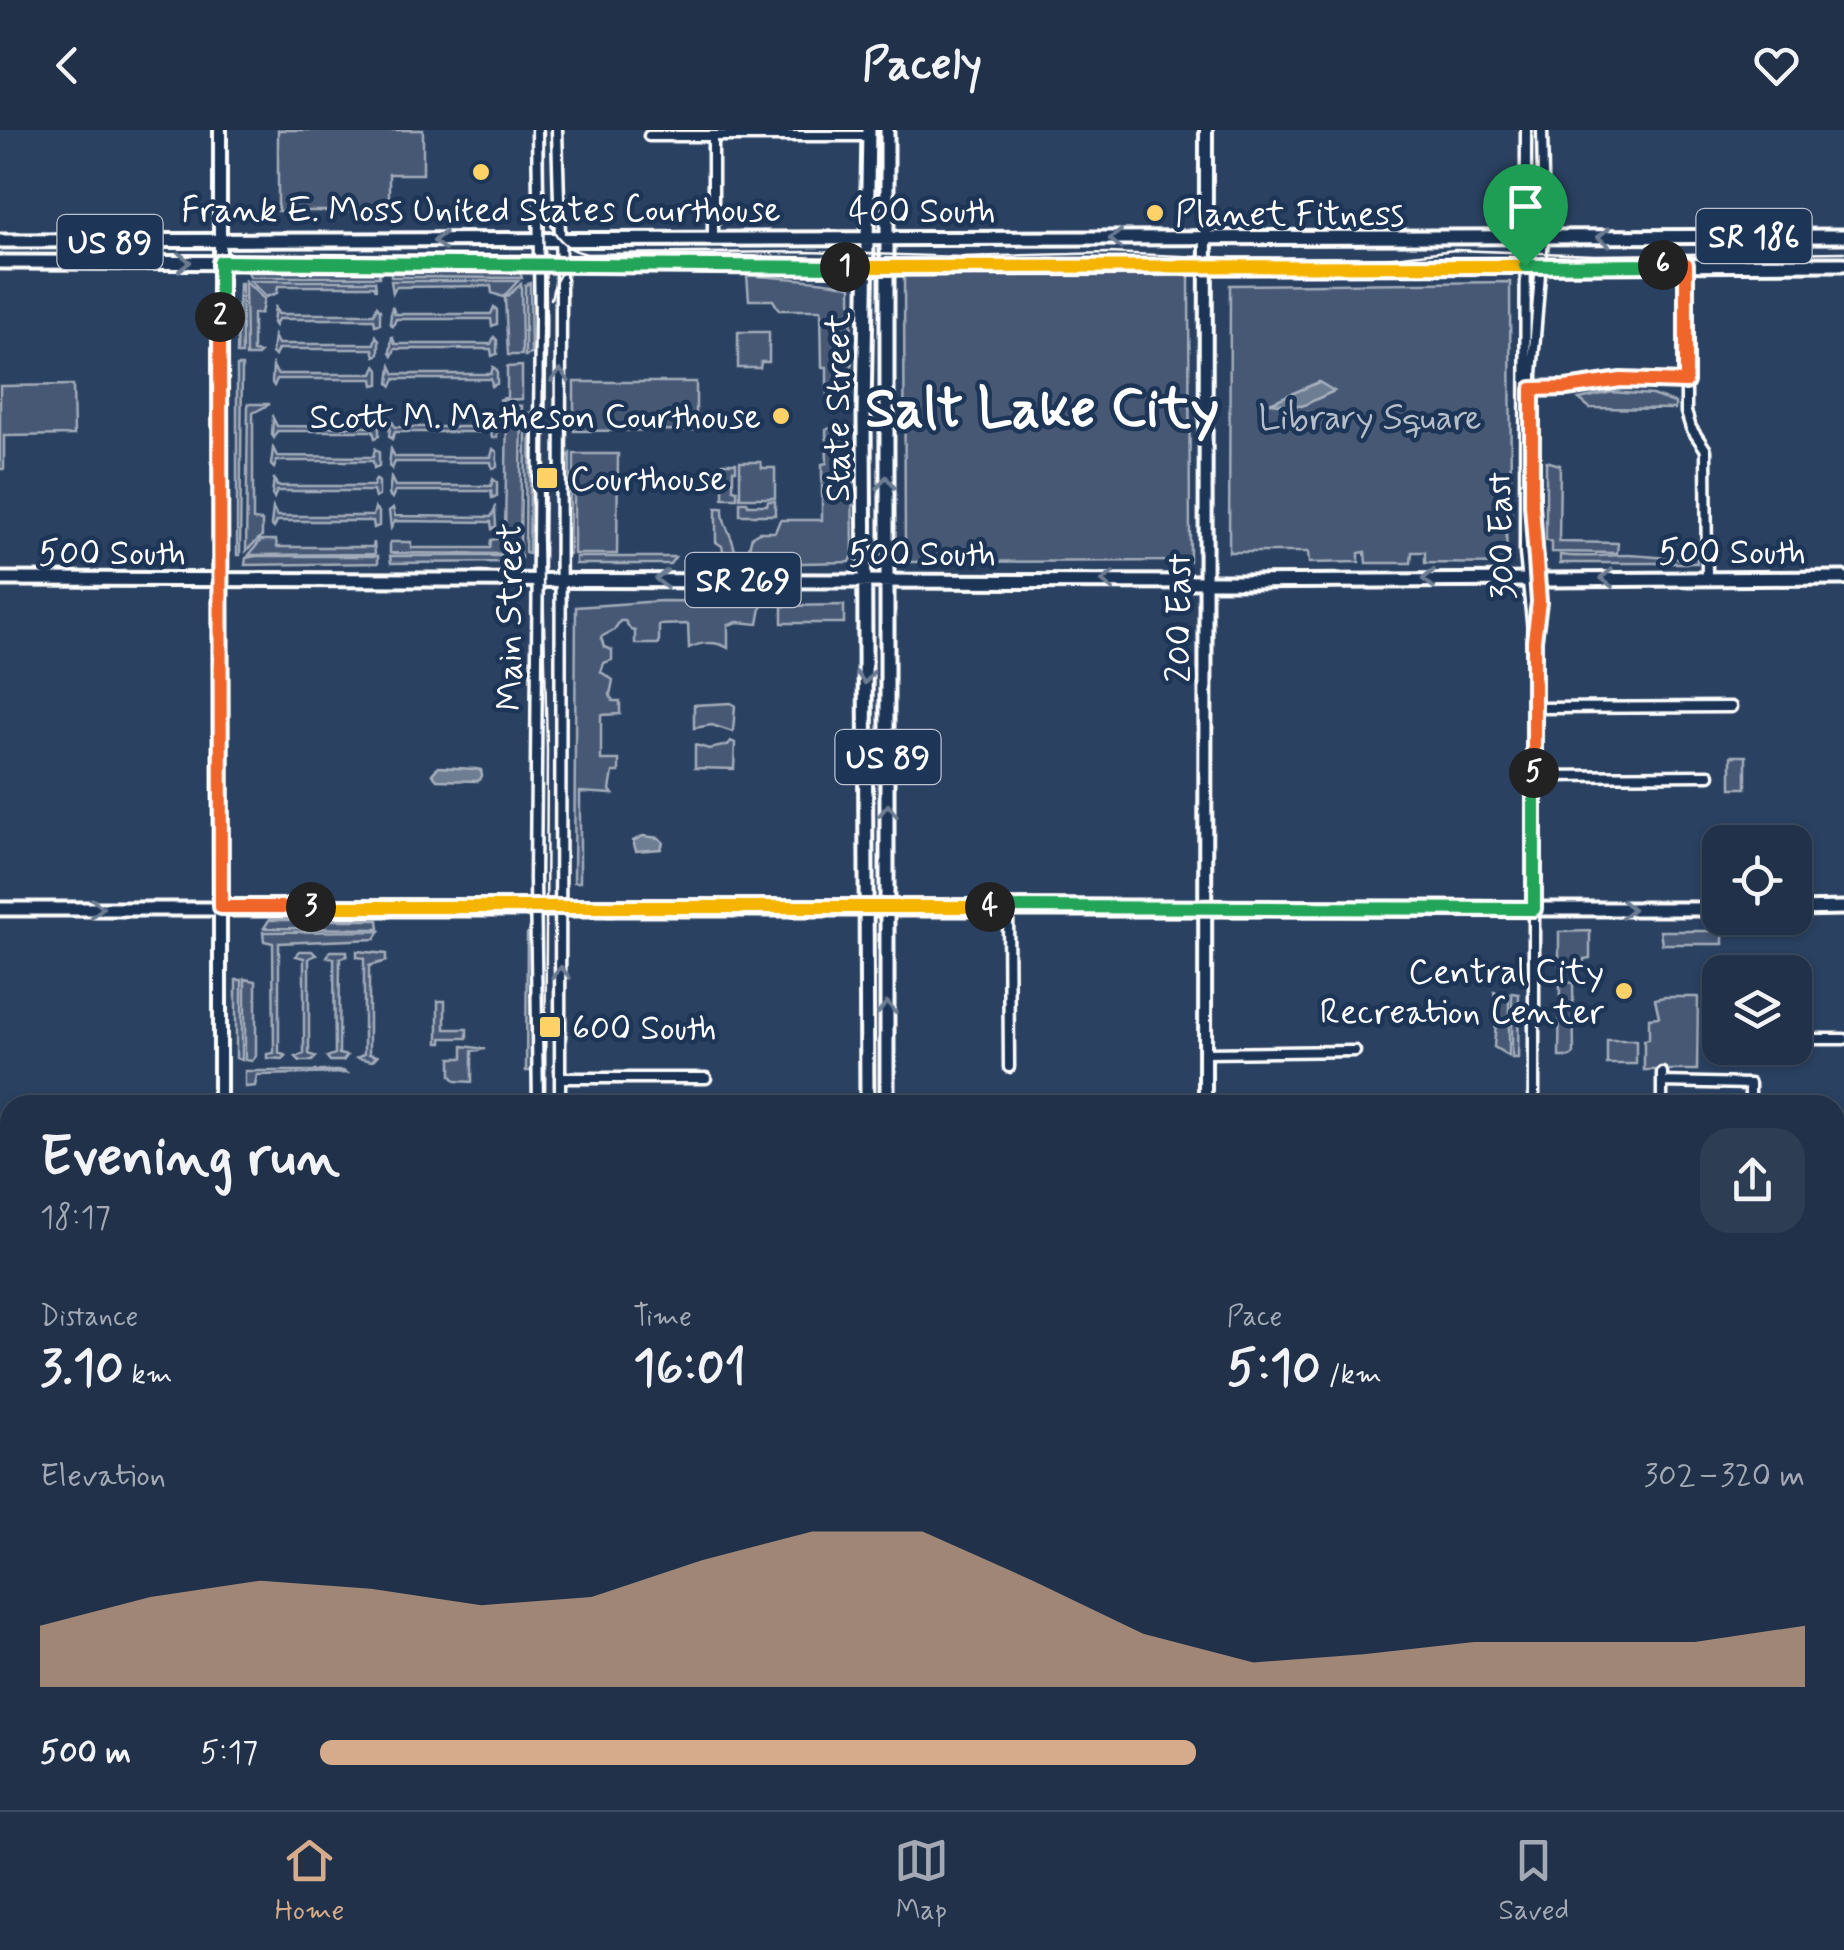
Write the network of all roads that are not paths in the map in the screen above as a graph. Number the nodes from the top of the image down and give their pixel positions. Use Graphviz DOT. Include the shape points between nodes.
graph roads {
  1 [pos="220,130"];
  2 [pos="537,130"];
  3 [pos="557,130"];
  4 [pos="887,130"];
  5 [pos="1206,130"];
  6 [pos="1526,130"];
  7 [pos="1542,130"];
  8 [pos="868,133"];
  9 [pos="649,136"];
  10 [pos="713,136"];
  11 [pos="1844,236"];
  12 [pos="866,237"];
  13 [pos="886,237"];
  14 [pos="1526,237"];
  15 [pos="1543,237"];
  16 [pos="1206,238"];
  17 [pos="560,239"];
  18 [pos="712,239"];
  19 [pos="538,240"];
  20 [pos="0,242"];
  21 [pos="220,242"];
  22 [pos="0,262"];
  23 [pos="220,262"];
  24 [pos="1686,264"];
  25 [pos="1844,264"];
  26 [pos="539,265"];
  27 [pos="561,265"];
  28 [pos="1540,265"];
  29 [pos="1525,266"];
  30 [pos="1206,267"];
  31 [pos="865,268"];
  32 [pos="886,268"];
  33 [pos="1686,382"];
  34 [pos="1532,389"];
  35 [pos="560,578"];
  36 [pos="1707,578"];
  37 [pos="1844,578"];
  38 [pos="0,579"];
  39 [pos="221,579"];
  40 [pos="538,579"];
  41 [pos="1532,579"];
  42 [pos="864,580"];
  43 [pos="886,580"];
  44 [pos="1206,582"];
  45 [pos="1534,708"];
  46 [pos="1731,708"];
  47 [pos="1709,775"];
  48 [pos="1534,776"];
  49 [pos="221,907"];
  50 [pos="1008,907"];
  51 [pos="536,908"];
  52 [pos="561,908"];
  53 [pos="867,908"];
  54 [pos="887,908"];
  55 [pos="1206,908"];
  56 [pos="1844,908"];
  57 [pos="0,909"];
  58 [pos="1534,909"];
  59 [pos="1702,909"];
  60 [pos="1812,909"];
  61 [pos="1812,1038"];
  62 [pos="1844,1039"];
  63 [pos="1355,1051"];
  64 [pos="1205,1052"];
  65 [pos="1008,1067"];
  66 [pos="560,1078"];
  67 [pos="706,1078"];
  68 [pos="220,1095"];
  69 [pos="538,1095"];
  70 [pos="560,1095"];
  71 [pos="867,1095"];
  72 [pos="886,1095"];
  73 [pos="1204,1095"];
  74 [pos="1534,1095"];
  75 [pos="1662,1095"];
  76 [pos="1750,1095"];
  1 -- 21 [label="street"];
  2 -- 19 [label="street, Main Street"];
  3 -- 17 [label="street, Main Street"];
  4 -- 13 [label="main road, State Street"];
  5 -- 16 [label="street, 200 East"];
  6 -- 14 [label="street, 300 East"];
  7 -- 15 [label="street, 300 East"];
  8 -- 10 [label="street"];
  8 -- 12 [label="main road, State Street"];
  9 -- 10 [label="street"];
  10 -- 18 [label="street"];
  11 -- 15 [label="main road, 400 South / SR 186, one-way"];
  12 -- 13 [label="main road, 400 South / US 89"];
  12 -- 18 [label="main road, 400 South / US 89"];
  12 -- 31 [label="main road, State Street"];
  16 -- 13 [label="main road, 400 South / SR 186, one-way"];
  13 -- 32 [label="main road, State Street / US 89"];
  14 -- 15 [label="main road, 400 South / SR 186"];
  14 -- 16 [label="main road, 400 South / SR 186"];
  14 -- 29 [label="street, 300 East"];
  15 -- 28 [label="street, 300 East"];
  16 -- 30 [label="street, 200 East"];
  17 -- 18 [label="main road, 400 South / US 89"];
  17 -- 19 [label="main road, 400 South / US 89"];
  17 -- 27 [label="street, Main Street"];
  19 -- 21 [label="main road, 400 South / US 89, one-way"];
  19 -- 26 [label="street, Main Street"];
  20 -- 21 [label="main road, 400 South / US 89"];
  21 -- 23 [label="street"];
  22 -- 23 [label="main road, 400 South / US 89, one-way"];
  23 -- 26 [label="main road, 400 South / US 89"];
  23 -- 39 [label="street"];
  24 -- 25 [label="main road, 400 South / SR 186"];
  24 -- 28 [label="main road, 400 South / SR 186"];
  24 -- 33 [label="street"];
  26 -- 27 [label="main road, 400 South / US 89"];
  26 -- 40 [label="street, Main Street"];
  27 -- 31 [label="main road, 400 South / US 89"];
  35 -- 27 [label="street, Main Street, one-way"];
  28 -- 29 [label="main road, 400 South / SR 186"];
  28 -- 34 [label="street, 300 East"];
  29 -- 30 [label="main road, 400 South / SR 186"];
  29 -- 41 [label="street, 300 East"];
  30 -- 32 [label="main road, 400 South / SR 186"];
  30 -- 44 [label="street, 200 East"];
  31 -- 32 [label="main road, 400 South / SR 186"];
  31 -- 42 [label="main road, State Street / US 89"];
  43 -- 32 [label="main road, State Street / US 89, one-way"];
  33 -- 34 [label="street"];
  33 -- 36 [label="street" via="1688,420 1706,450"];
  34 -- 41 [label="street, 300 East"];
  35 -- 40 [label="main road, 500 South / SR 269"];
  42 -- 35 [label="main road, 500 South / SR 269, one-way"];
  35 -- 52 [label="street, Main Street"];
  36 -- 37 [label="main road, 500 South"];
  36 -- 41 [label="main road, 500 South, one-way"];
  38 -- 39 [label="main road, 500 South / SR 269"];
  39 -- 40 [label="main road, 500 South / SR 269"];
  39 -- 49 [label="street"];
  40 -- 51 [label="street, Main Street"];
  41 -- 44 [label="main road, 500 South, one-way"];
  41 -- 45 [label="street, 300 East" via="1539,607"];
  42 -- 43 [label="main road, 500 South / SR 269"];
  42 -- 53 [label="main road, State Street / US 89, one-way"];
  44 -- 43 [label="main road, 500 South, one-way"];
  54 -- 43 [label="main road, State Street / US 89, one-way"];
  44 -- 55 [label="street, 200 East"];
  45 -- 46 [label="street"];
  45 -- 48 [label="street, 300 East"];
  47 -- 48 [label="street"];
  48 -- 58 [label="street, 300 East"];
  49 -- 51 [label="main road"];
  57 -- 49 [label="main road, one-way"];
  49 -- 68 [label="street"];
  50 -- 54 [label="main road"];
  50 -- 55 [label="main road"];
  50 -- 65 [label="street"];
  51 -- 52 [label="main road"];
  51 -- 69 [label="street, Main Street"];
  52 -- 53 [label="main road"];
  66 -- 52 [label="street, Main Street, one-way"];
  53 -- 54 [label="main road"];
  53 -- 71 [label="main road, State Street / US 89"];
  72 -- 54 [label="main road, State Street / US 89, one-way"];
  55 -- 58 [label="main road"];
  55 -- 64 [label="street, 200 East"];
  56 -- 60 [label="main road"];
  58 -- 59 [label="main road, one-way"];
  58 -- 74 [label="street, 300 East"];
  61 -- 62 [label="street"];
  63 -- 64 [label="street"];
  64 -- 73 [label="street, 200 East"];
  66 -- 67 [label="street"];
  66 -- 70 [label="street, Main Street"];
  75 -- 76 [label="street" via="1662,1078 1750,1084"];
}
